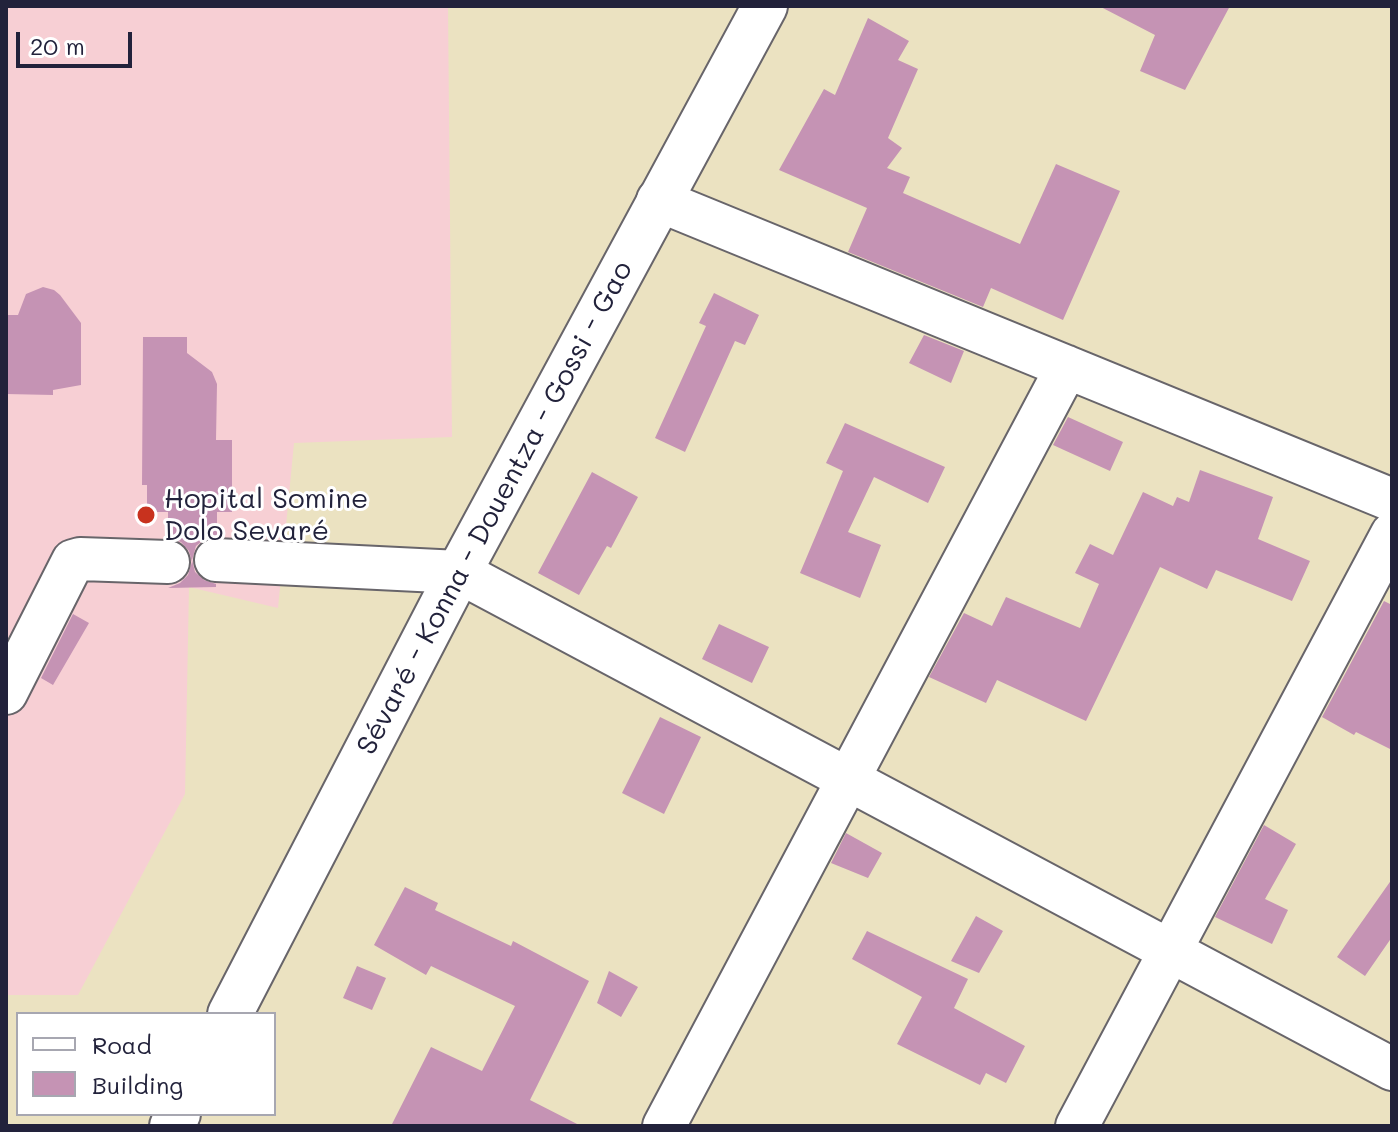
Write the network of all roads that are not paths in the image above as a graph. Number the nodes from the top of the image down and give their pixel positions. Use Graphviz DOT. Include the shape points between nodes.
graph roads {
  1 [pos="765,6"];
  2 [pos="658,200"];
  3 [pos="1067,367"];
  4 [pos="1392,500"];
  5 [pos="1392,534"];
  6 [pos="216,560"];
  7 [pos="168,562"];
  8 [pos="459,572"];
  9 [pos="6,693"];
  10 [pos="848,779"];
  11 [pos="1170,951"];
  12 [pos="231,1012"];
  13 [pos="1392,1069"];
  14 [pos="664,1126"];
  15 [pos="1077,1126"];
  1 -- 2 [label="main road, Sévaré - Konna - Douentza - Gossi - Gao"];
  2 -- 3 [label="street"];
  2 -- 8 [label="main road, Sévaré - Konna - Douentza - Gossi - Gao"];
  3 -- 4 [label="street"];
  3 -- 10 [label="street"];
  5 -- 11 [label="street"];
  6 -- 8 [label="street"];
  7 -- 9 [label="street" via="73,561"];
  8 -- 10 [label="street"];
  8 -- 12 [label="main road, Sévaré - Konna - Douentza - Gossi - Gao"];
  10 -- 11 [label="street"];
  10 -- 14 [label="street"];
  11 -- 13 [label="street"];
  11 -- 15 [label="street"];
}
